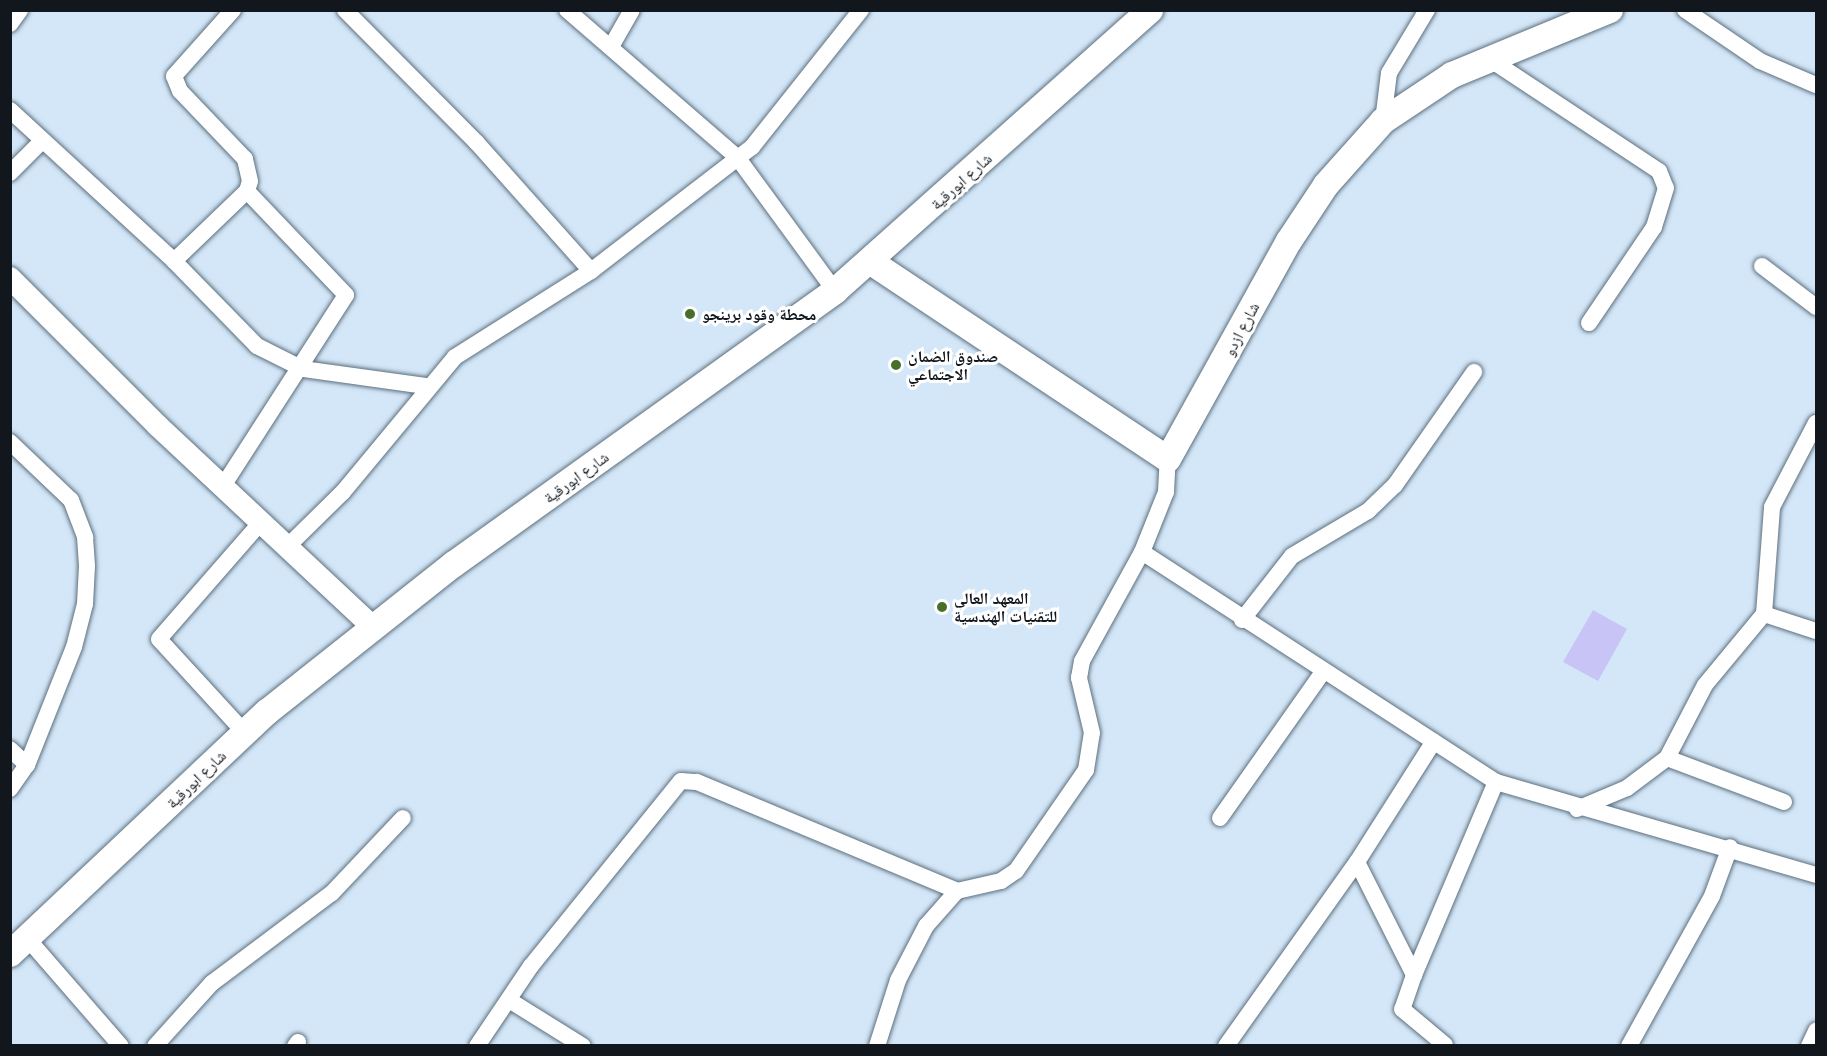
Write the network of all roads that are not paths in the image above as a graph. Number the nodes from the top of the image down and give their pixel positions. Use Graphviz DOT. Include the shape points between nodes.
graph roads {
  1 [pos="20,10"];
  2 [pos="233,10"];
  3 [pos="345,10"];
  4 [pos="567,10"];
  5 [pos="632,10"];
  6 [pos="861,10"];
  7 [pos="1150,10"];
  8 [pos="1427,10"];
  9 [pos="1610,10"];
  10 [pos="1685,10"];
  11 [pos="10,24"];
  12 [pos="612,45"];
  13 [pos="1488,58"];
  14 [pos="1816,85"];
  15 [pos="10,110"];
  16 [pos="1383,122"];
  17 [pos="41,142"];
  18 [pos="737,157"];
  19 [pos="10,173"];
  20 [pos="247,191"];
  21 [pos="174,261"];
  22 [pos="871,262"];
  23 [pos="1762,266"];
  24 [pos="591,272"];
  25 [pos="10,278"];
  26 [pos="834,291"];
  27 [pos="1816,307"];
  28 [pos="1589,323"];
  29 [pos="303,369"];
  30 [pos="1474,372"];
  31 [pos="425,386"];
  32 [pos="1816,423"];
  33 [pos="10,442"];
  34 [pos="1168,459"];
  35 [pos="223,486"];
  36 [pos="261,522"];
  37 [pos="287,547"];
  38 [pos="1142,552"];
  39 [pos="1764,614"];
  40 [pos="1242,620"];
  41 [pos="374,628"];
  42 [pos="1816,631"];
  43 [pos="1323,672"];
  44 [pos="244,733"];
  45 [pos="1434,741"];
  46 [pos="10,749"];
  47 [pos="1667,758"];
  48 [pos="27,765"];
  49 [pos="1496,782"];
  50 [pos="10,789"];
  51 [pos="1784,802"];
  52 [pos="1577,808"];
  53 [pos="403,818"];
  54 [pos="1220,818"];
  55 [pos="1730,847"];
  56 [pos="1357,862"];
  57 [pos="1816,875"];
  58 [pos="957,891"];
  59 [pos="19,946"];
  60 [pos="1414,975"];
  61 [pos="508,1000"];
  62 [pos="1816,1031"];
  63 [pos="1445,1045"];
  64 [pos="121,1046"];
  65 [pos="155,1046"];
  66 [pos="477,1046"];
  67 [pos="583,1046"];
  68 [pos="877,1046"];
  69 [pos="1226,1046"];
  70 [pos="1629,1046"];
  71 [pos="1809,1046"];
  1 -- 11 [label="street"];
  2 -- 20 [label="street" via="174,76 180,91 245,159 250,171"];
  3 -- 24 [label="street" via="477,143"];
  4 -- 12 [label="street"];
  5 -- 12 [label="street"];
  6 -- 18 [label="street" via="766,133"];
  7 -- 22 [label="main road, شارع ابورقية"];
  8 -- 16 [label="street" via="1389,73"];
  9 -- 13 [label="main road, شارع ازدو"];
  10 -- 14 [label="street" via="1760,61"];
  12 -- 18 [label="street"];
  13 -- 16 [label="main road, شارع ازدو"];
  13 -- 28 [label="street" via="1659,171 1666,188 1654,227"];
  15 -- 17 [label="street"];
  16 -- 34 [label="main road, شارع ازدو" via="1326,185 1289,241"];
  17 -- 19 [label="street"];
  17 -- 21 [label="street"];
  18 -- 24 [label="street"];
  18 -- 26 [label="street"];
  20 -- 21 [label="street"];
  20 -- 29 [label="street" via="339,282 346,295"];
  21 -- 29 [label="street" via="243,336"];
  22 -- 26 [label="main road, شارع ابورقية"];
  22 -- 34 [label="main road" via="1025,359"];
  23 -- 27 [label="street"];
  24 -- 31 [label="street" via="477,340"];
  25 -- 35 [label="main road"];
  26 -- 41 [label="main road, شارع ابورقية"];
  29 -- 31 [label="street"];
  29 -- 35 [label="street"];
  30 -- 40 [label="street" via="1395,485 1368,511 1292,556"];
  31 -- 37 [label="street" via="343,492"];
  32 -- 39 [label="street" via="1772,507"];
  33 -- 48 [label="street" via="71,500 86,537 86,604 54,704"];
  34 -- 38 [label="street" via="1166,492"];
  35 -- 36 [label="main road"];
  36 -- 37 [label="main road"];
  36 -- 44 [label="street" via="159,639"];
  37 -- 41 [label="main road"];
  38 -- 40 [label="street"];
  38 -- 58 [label="street" via="1082,661 1079,678 1092,733 1086,770 1016,871 1001,881"];
  39 -- 42 [label="street"];
  39 -- 47 [label="street" via="1705,685"];
  40 -- 43 [label="street"];
  41 -- 44 [label="main road, شارع ابورقية"];
  43 -- 45 [label="street"];
  43 -- 54 [label="street"];
  44 -- 59 [label="main road, شارع ابورقية"];
  45 -- 49 [label="street"];
  45 -- 56 [label="street"];
  46 -- 48 [label="street"];
  47 -- 51 [label="street"];
  47 -- 52 [label="street" via="1627,788"];
  48 -- 50 [label="street"];
  49 -- 52 [label="street"];
  49 -- 60 [label="street"];
  52 -- 55 [label="street"];
  53 -- 65 [label="street" via="309,912 212,983"];
  55 -- 57 [label="street"];
  55 -- 70 [label="street" via="1713,896"];
  56 -- 60 [label="street"];
  56 -- 69 [label="street"];
  58 -- 61 [label="street" via="697,782 681,781"];
  58 -- 68 [label="street" via="911,948"];
  59 -- 64 [label="street"];
  60 -- 63 [label="street" via="1402,1009"];
  61 -- 66 [label="street"];
  61 -- 67 [label="street"];
  62 -- 71 [label="street"];
}
